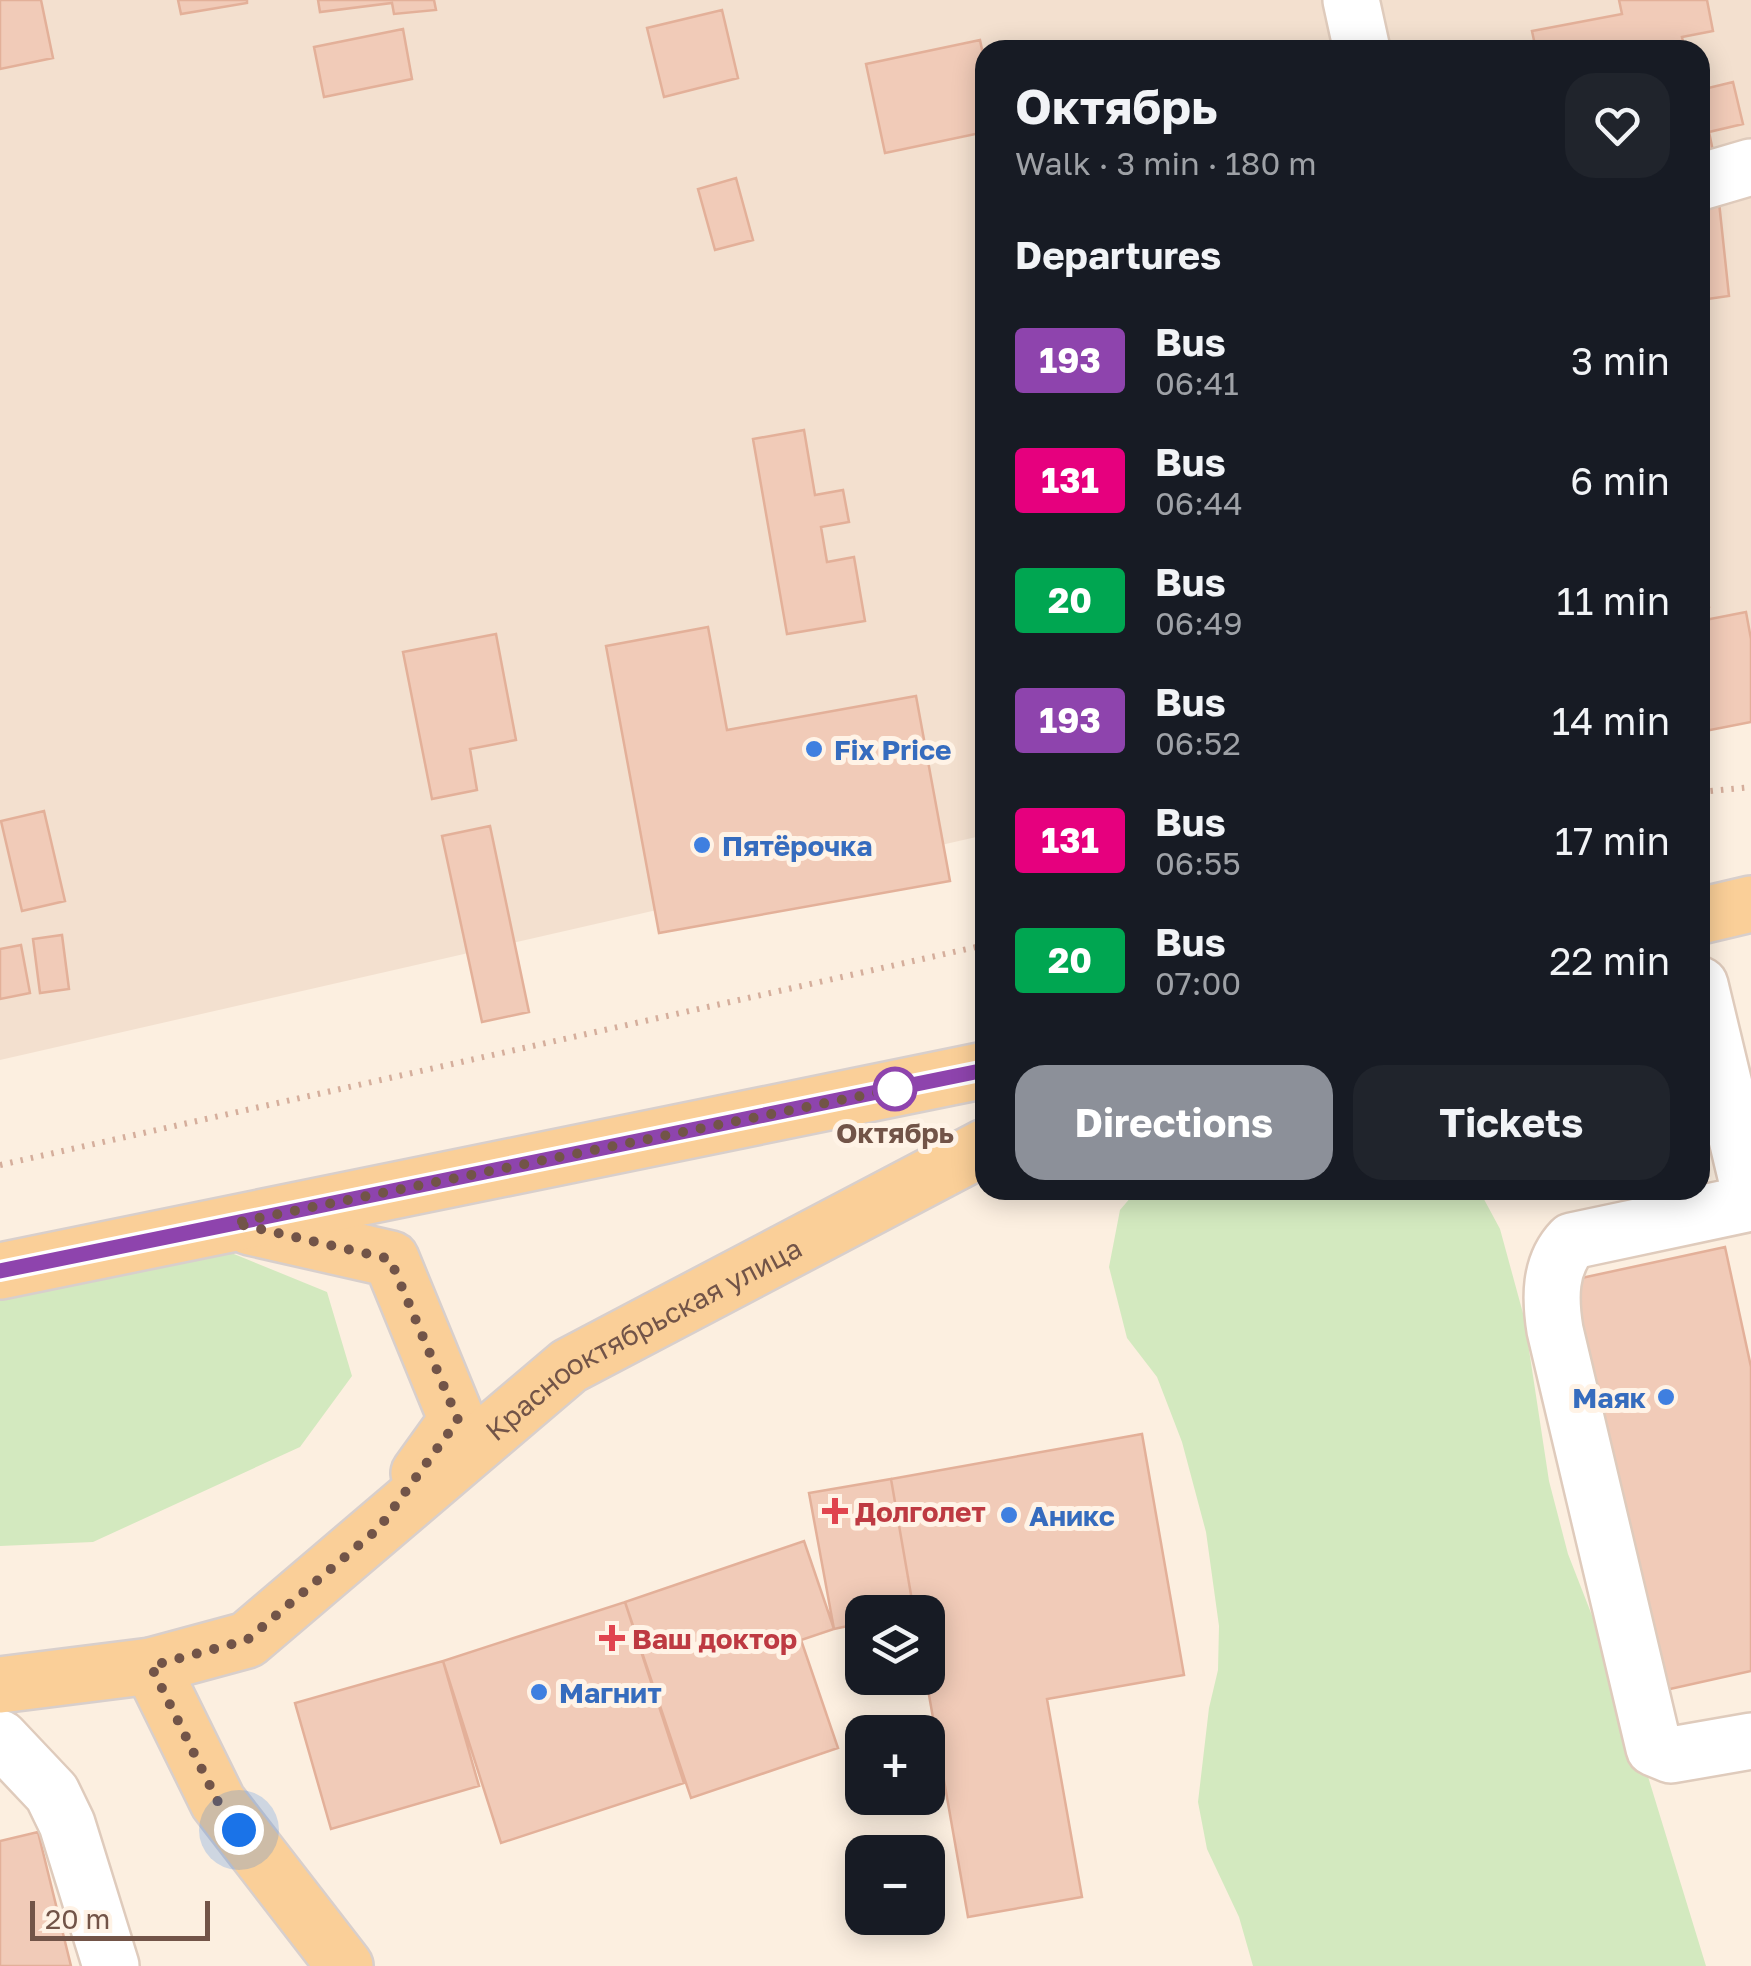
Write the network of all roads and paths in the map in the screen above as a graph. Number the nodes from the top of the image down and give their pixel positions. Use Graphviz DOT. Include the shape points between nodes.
graph roads {
  1 [pos="1351,0"];
  2 [pos="1360,40"];
  3 [pos="1751,168"];
  4 [pos="1710,179"];
  5 [pos="1751,787"];
  6 [pos="1710,791"];
  7 [pos="1751,904"];
  8 [pos="1710,914"];
  9 [pos="975,947"];
  10 [pos="1710,1027"];
  11 [pos="975,1072"];
  12 [pos="975,1152"];
  13 [pos="0,1165"];
  14 [pos="1751,1200"];
  15 [pos="234,1223"];
  16 [pos="0,1271"];
  17 [pos="379,1528"];
  18 [pos="151,1666"];
  19 [pos="0,1685"];
  20 [pos="0,1738"];
  21 [pos="1751,1740"];
  22 [pos="111,1966"];
  23 [pos="345,1966"];
  1 -- 2 [label="street"];
  3 -- 4 [label="street"];
  5 -- 6 [label="path"];
  7 -- 8 [label="main road"];
  9 -- 13 [label="path"];
  10 -- 14 [label="street"];
  11 -- 15 [label="main road"];
  12 -- 17 [label="main road, Краснооктябрьская улица" via="569,1366"];
  14 -- 21 [label="street" via="1572,1241 1552,1283 1555,1330 1654,1748 1671,1755"];
  15 -- 16 [label="main road"];
  15 -- 17 [label="main road" via="390,1259 458,1420"];
  17 -- 18 [label="main road, Краснооктябрьская улица" via="247,1640"];
  18 -- 19 [label="main road, Краснооктябрьская улица"];
  18 -- 23 [label="main road" via="218,1802"];
  20 -- 22 [label="street" via="60,1808"];
}
